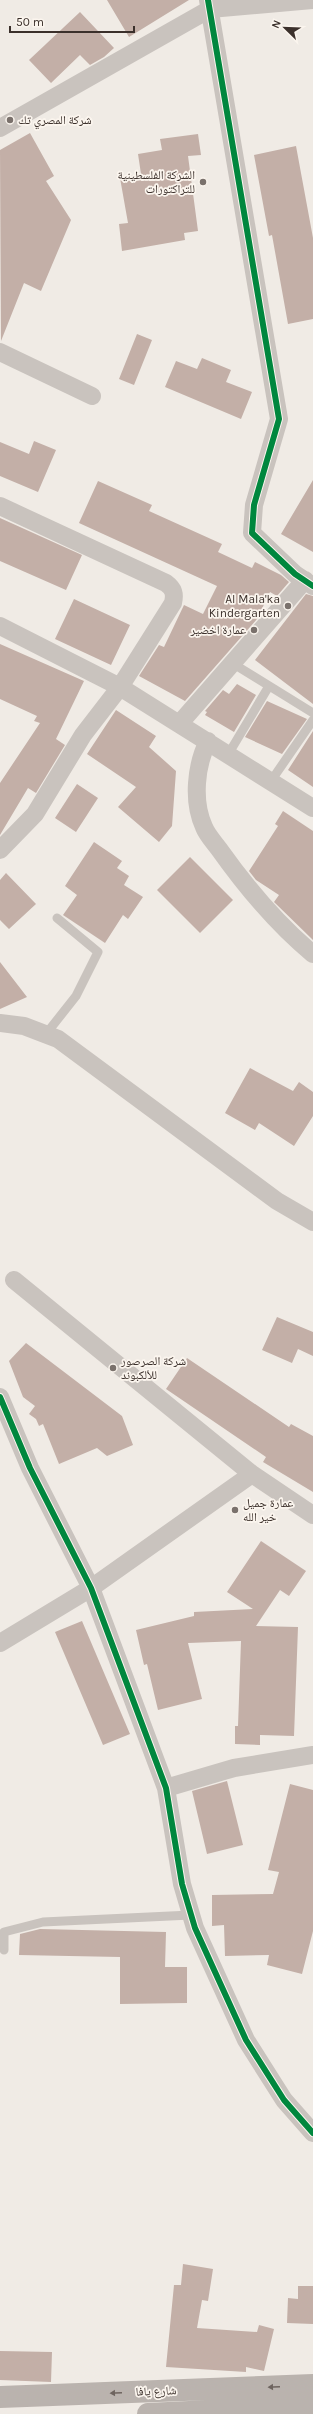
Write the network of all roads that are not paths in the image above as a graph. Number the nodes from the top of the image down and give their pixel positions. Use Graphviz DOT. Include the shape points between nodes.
graph roads {
  1 [pos="313,0"];
  2 [pos="209,5"];
  3 [pos="0,128"];
  4 [pos="0,352"];
  5 [pos="92,396"];
  6 [pos="0,506"];
  7 [pos="309,583"];
  8 [pos="0,626"];
  9 [pos="232,663"];
  10 [pos="269,686"];
  11 [pos="120,687"];
  12 [pos="313,713"];
  13 [pos="313,720"];
  14 [pos="180,723"];
  15 [pos="208,740"];
  16 [pos="228,754"];
  17 [pos="271,781"];
  18 [pos="313,808"];
  19 [pos="0,850"];
  20 [pos="57,918"];
  21 [pos="313,954"];
  22 [pos="0,1023"];
  23 [pos="46,1034"];
  24 [pos="313,1222"];
  25 [pos="14,1280"];
  26 [pos="0,1397"];
  27 [pos="252,1474"];
  28 [pos="313,1516"];
  29 [pos="91,1588"];
  30 [pos="0,1643"];
  31 [pos="313,1755"];
  32 [pos="166,1788"];
  33 [pos="191,1915"];
  34 [pos="4,1950"];
  35 [pos="313,2133"];
  36 [pos="313,2385"];
  37 [pos="0,2397"];
  38 [pos="313,2406"];
  39 [pos="148,2414"];
  1 -- 2 [label="street"];
  2 -- 3 [label="street"];
  2 -- 7 [label="street" via="279,419 254,505 252,532 295,574"];
  4 -- 5 [label="street"];
  6 -- 11 [label="street" via="173,588 173,603"];
  7 -- 9 [label="street"];
  8 -- 11 [label="street"];
  9 -- 10 [label="lane"];
  9 -- 14 [label="street"];
  10 -- 12 [label="lane"];
  10 -- 16 [label="lane"];
  11 -- 14 [label="street"];
  11 -- 19 [label="street" via="83,735 35,814"];
  13 -- 17 [label="lane"];
  14 -- 15 [label="street"];
  15 -- 16 [label="street"];
  15 -- 21 [label="street" via="197,776 197,802 204,827 232,867 292,937"];
  16 -- 17 [label="street"];
  17 -- 18 [label="street"];
  20 -- 23 [label="lane" via="98,952 76,996"];
  22 -- 23 [label="street" via="24,1026"];
  23 -- 24 [label="street" via="58,1038 277,1201"];
  25 -- 27 [label="street"];
  26 -- 29 [label="street" via="30,1468"];
  27 -- 28 [label="street"];
  27 -- 29 [label="street"];
  29 -- 30 [label="street"];
  29 -- 32 [label="street"];
  31 -- 32 [label="street" via="234,1768"];
  32 -- 33 [label="street" via="182,1884"];
  33 -- 34 [label="lane" via="43,1922 4,1932"];
  33 -- 35 [label="street" via="246,2040 284,2100"];
  36 -- 37 [label="street, شارع يافا, one-way"];
  38 -- 39 [label="street"];
}
